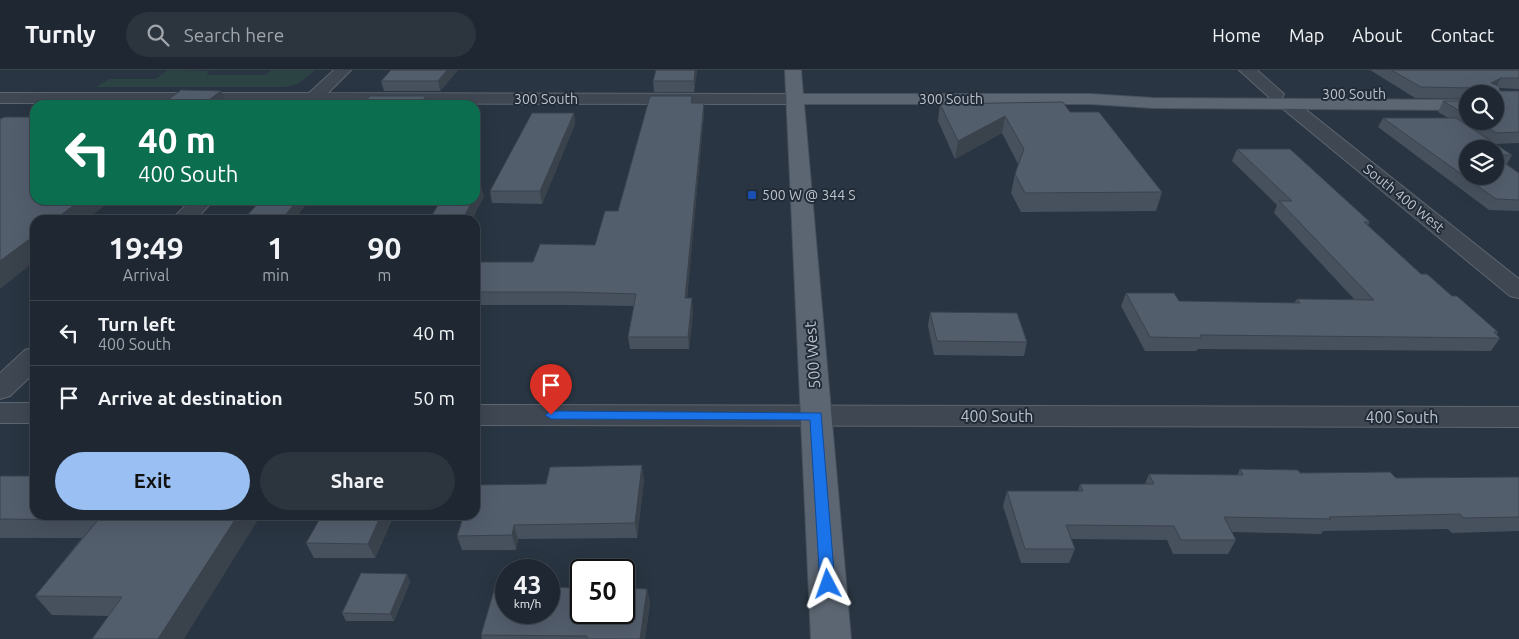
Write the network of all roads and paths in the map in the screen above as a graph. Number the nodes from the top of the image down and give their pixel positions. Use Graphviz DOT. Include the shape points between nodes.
graph roads {
  1 [pos="343,70"];
  2 [pos="793,70"];
  3 [pos="1247,70"];
  4 [pos="1459,94"];
  5 [pos="0,98"];
  6 [pos="795,99"];
  7 [pos="1283,99"];
  8 [pos="154,100"];
  9 [pos="311,100"];
  10 [pos="480,101"];
  11 [pos="1459,105"];
  12 [pos="198,205"];
  13 [pos="187,215"];
  14 [pos="1519,290"];
  15 [pos="30,361"];
  16 [pos="0,389"];
  17 [pos="0,413"];
  18 [pos="30,413"];
  19 [pos="480,415"];
  20 [pos="816,416"];
  21 [pos="1519,417"];
  22 [pos="831,639"];
  1 -- 9 [label="street"];
  2 -- 6 [label="main road, 500 West"];
  3 -- 7 [label="street, South 400 West"];
  4 -- 7 [label="main road, 300 South"];
  5 -- 8 [label="street, 300 South"];
  6 -- 7 [label="main road, 300 South" via="1091,99 1153,103"];
  6 -- 10 [label="street, 300 South"];
  6 -- 20 [label="main road, 500 West"];
  7 -- 11 [label="main road, 300 South"];
  7 -- 14 [label="street, South 400 West"];
  12 -- 13 [label="street"];
  15 -- 16 [label="street"];
  17 -- 18 [label="street"];
  19 -- 20 [label="street, 400 South"];
  20 -- 21 [label="street, 400 South"];
  20 -- 22 [label="main road, 500 West"];
}
